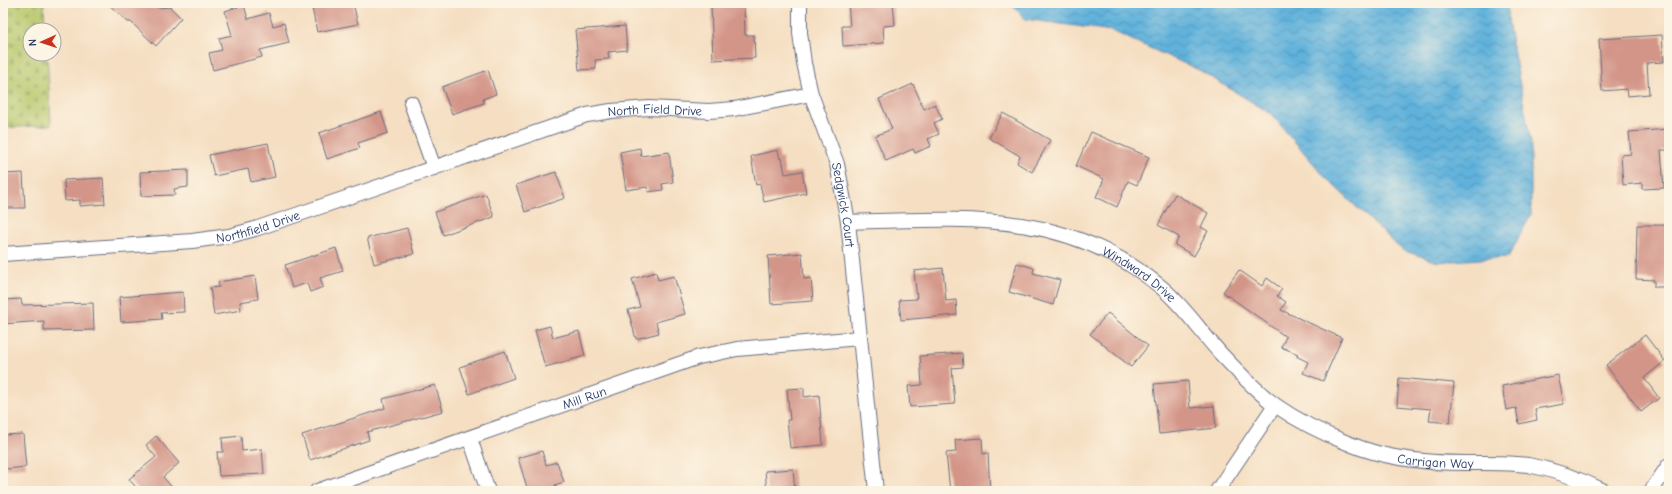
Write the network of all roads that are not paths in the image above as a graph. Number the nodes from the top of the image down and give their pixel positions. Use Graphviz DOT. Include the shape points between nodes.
graph roads {
  1 [pos="800,3"];
  2 [pos="811,94"];
  3 [pos="410,103"];
  4 [pos="501,144"];
  5 [pos="434,168"];
  6 [pos="848,222"];
  7 [pos="3,254"];
  8 [pos="859,338"];
  9 [pos="1275,405"];
  10 [pos="470,439"];
  11 [pos="1669,465"];
  12 [pos="318,491"];
  13 [pos="488,491"];
  14 [pos="876,491"];
  15 [pos="1217,491"];
  16 [pos="1604,491"];
  17 [pos="1651,491"];
  1 -- 2 [label="street, Sedgwick Court" via="800,33"];
  2 -- 4 [label="street, North Field Drive" via="734,109 709,111 649,108 611,111 587,115"];
  2 -- 6 [label="street, Sedgwick Court" via="837,164"];
  3 -- 5 [label="street"];
  4 -- 5 [label="street, Northfield Drive"];
  5 -- 7 [label="street, Northfield Drive" via="229,236 192,241"];
  6 -- 8 [label="street, Sedgwick Court"];
  6 -- 9 [label="street, Windward Drive" via="962,219 1001,221 1062,233 1096,247 1161,287 1245,379"];
  8 -- 10 [label="street, Mill Run" via="737,349 699,357"];
  8 -- 14 [label="street, Sedgwick Court"];
  9 -- 15 [label="street"];
  9 -- 16 [label="street, Carrigan Way" via="1351,445 1385,455 1423,461 1500,462 1529,466 1563,473"];
  10 -- 12 [label="street, Mill Run"];
  10 -- 13 [label="street"];
  11 -- 17 [label="street"];
}
